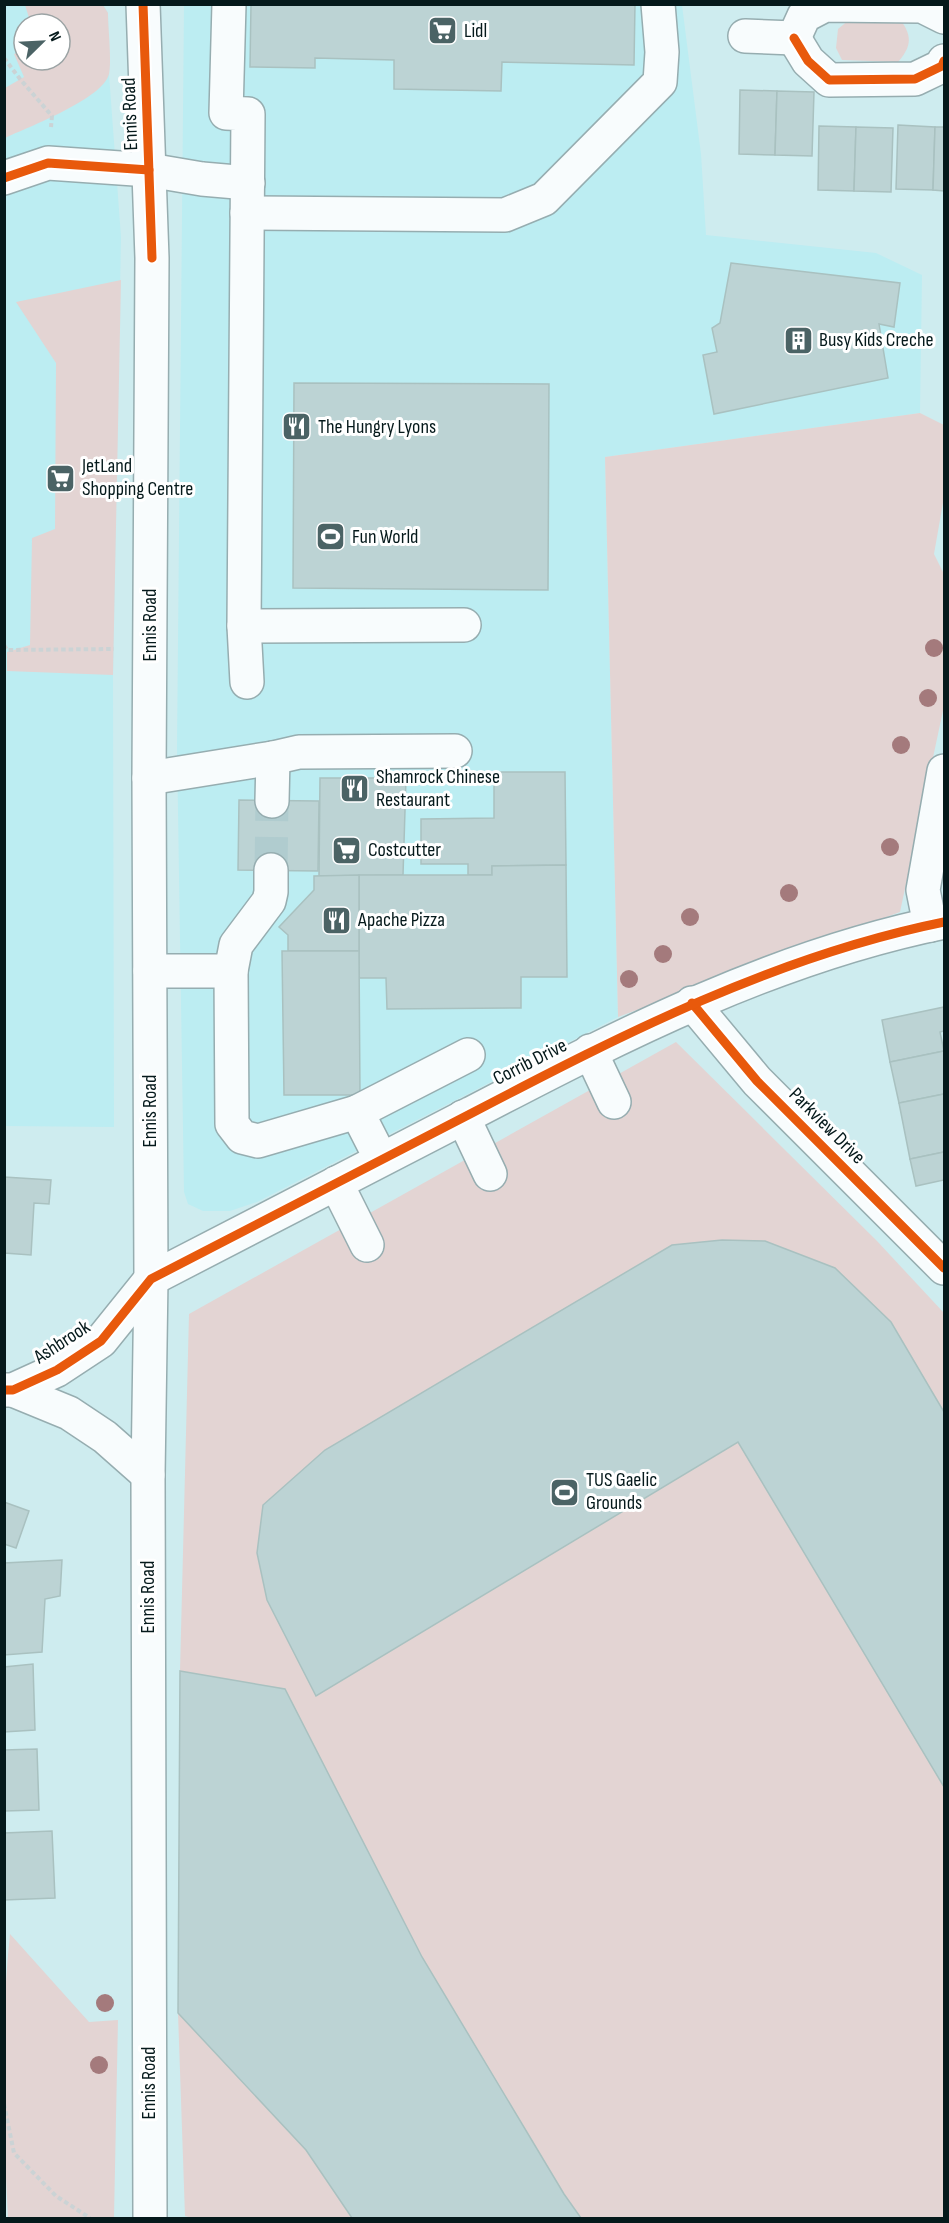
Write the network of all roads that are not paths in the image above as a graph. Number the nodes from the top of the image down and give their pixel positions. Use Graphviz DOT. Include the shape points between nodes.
graph roads {
  1 [pos="143,4"];
  2 [pos="229,4"];
  3 [pos="658,4"];
  4 [pos="945,17"];
  5 [pos="744,36"];
  6 [pos="794,38"];
  7 [pos="945,61"];
  8 [pos="149,170"];
  9 [pos="4,178"];
  10 [pos="248,198"];
  11 [pos="464,625"];
  12 [pos="244,626"];
  13 [pos="247,682"];
  14 [pos="455,751"];
  15 [pos="273,758"];
  16 [pos="945,771"];
  17 [pos="149,778"];
  18 [pos="272,801"];
  19 [pos="271,870"];
  20 [pos="937,923"];
  21 [pos="150,971"];
  22 [pos="231,971"];
  23 [pos="692,1003"];
  24 [pos="590,1052"];
  25 [pos="468,1055"];
  26 [pos="614,1102"];
  27 [pos="357,1112"];
  28 [pos="463,1117"];
  29 [pos="381,1160"];
  30 [pos="490,1174"];
  31 [pos="336,1183"];
  32 [pos="367,1245"];
  33 [pos="945,1268"];
  34 [pos="151,1279"];
  35 [pos="9,1390"];
  36 [pos="148,1475"];
  37 [pos="150,2218"];
  1 -- 8 [label="street, Ennis Road"];
  2 -- 10 [label="street" via="226,113 248,114"];
  3 -- 10 [label="street" via="660,82 544,199 505,215"];
  4 -- 6 [label="street" via="922,6 825,5 804,16"];
  5 -- 6 [label="street"];
  6 -- 7 [label="street" via="808,61 829,80 915,79"];
  8 -- 9 [label="street" via="48,163"];
  8 -- 10 [label="street" via="202,179"];
  8 -- 17 [label="street, Ennis Road"];
  10 -- 12 [label="street"];
  11 -- 12 [label="street"];
  12 -- 13 [label="street"];
  14 -- 15 [label="street" via="298,752"];
  15 -- 17 [label="street"];
  15 -- 18 [label="street"];
  16 -- 20 [label="street, Corrib Drive" via="923,890"];
  17 -- 21 [label="street, Ennis Road"];
  19 -- 22 [label="street" via="269,901 236,945"];
  20 -- 23 [label="street, Corrib Drive" via="764,974"];
  21 -- 22 [label="street"];
  21 -- 34 [label="street, Ennis Road"];
  22 -- 27 [label="street" via="232,1124 242,1137 258,1141"];
  23 -- 24 [label="street, Corrib Drive"];
  23 -- 33 [label="street, Parkview Drive" via="757,1081"];
  24 -- 26 [label="street"];
  24 -- 28 [label="street, Corrib Drive"];
  25 -- 27 [label="street"];
  27 -- 29 [label="street"];
  28 -- 29 [label="street, Corrib Drive"];
  28 -- 30 [label="street"];
  29 -- 31 [label="street, Corrib Drive"];
  31 -- 32 [label="street"];
  31 -- 34 [label="street, Corrib Drive"];
  34 -- 35 [label="street, Ashbrook" via="101,1341 57,1370"];
  34 -- 36 [label="street, Ennis Road"];
  35 -- 36 [label="street, Ashbrook" via="69,1413 105,1437"];
  36 -- 37 [label="street, Ennis Road"];
}
